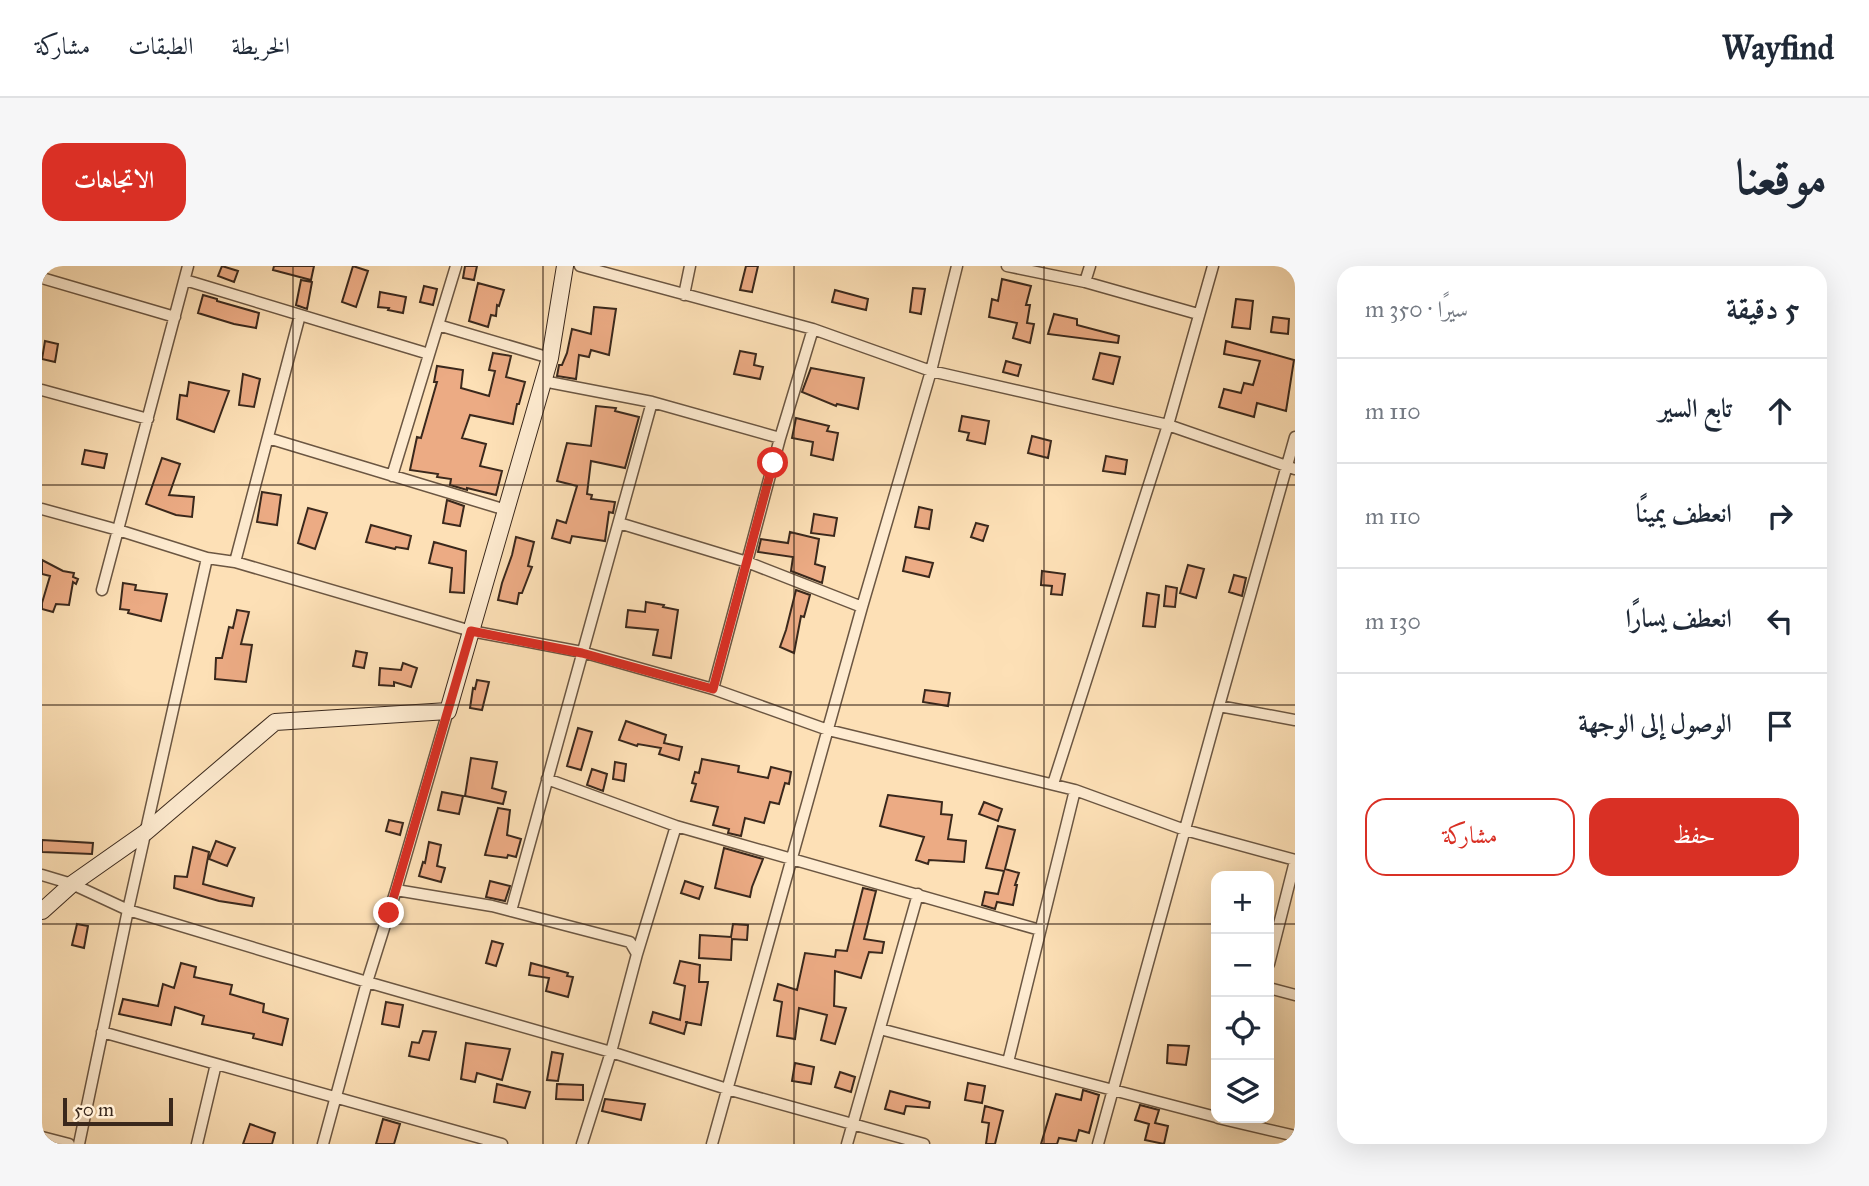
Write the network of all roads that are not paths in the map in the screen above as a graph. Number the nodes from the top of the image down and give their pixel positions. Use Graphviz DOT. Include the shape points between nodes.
graph roads {
  1 [pos="188,266"];
  2 [pos="456,266"];
  3 [pos="565,266"];
  4 [pos="580,266"];
  5 [pos="690,266"];
  6 [pos="957,266"];
  7 [pos="1007,266"];
  8 [pos="1090,266"];
  9 [pos="1213,266"];
  10 [pos="42,278"];
  11 [pos="185,279"];
  12 [pos="1085,282"];
  13 [pos="684,295"];
  14 [pos="1198,314"];
  15 [pos="300,315"];
  16 [pos="175,317"];
  17 [pos="438,325"];
  18 [pos="813,330"];
  19 [pos="429,354"];
  20 [pos="550,358"];
  21 [pos="931,371"];
  22 [pos="543,381"];
  23 [pos="42,390"];
  24 [pos="652,402"];
  25 [pos="148,419"];
  26 [pos="1168,425"];
  27 [pos="1295,437"];
  28 [pos="268,438"];
  29 [pos="780,438"];
  30 [pos="1291,468"];
  31 [pos="392,476"];
  32 [pos="42,509"];
  33 [pos="506,510"];
  34 [pos="619,523"];
  35 [pos="118,530"];
  36 [pos="207,558"];
  37 [pos="235,562"];
  38 [pos="747,562"];
  39 [pos="102,590"];
  40 [pos="862,607"];
  41 [pos="471,631"];
  42 [pos="582,653"];
  43 [pos="713,689"];
  44 [pos="1219,706"];
  45 [pos="448,712"];
  46 [pos="1295,720"];
  47 [pos="828,730"];
  48 [pos="547,779"];
  49 [pos="1053,783"];
  50 [pos="1074,790"];
  51 [pos="676,826"];
  52 [pos="1185,830"];
  53 [pos="146,832"];
  54 [pos="792,860"];
  55 [pos="1295,861"];
  56 [pos="42,875"];
  57 [pos="72,884"];
  58 [pos="396,890"];
  59 [pos="918,894"];
  60 [pos="128,910"];
  61 [pos="42,911"];
  62 [pos="511,911"];
  63 [pos="1040,930"];
  64 [pos="1274,944"];
  65 [pos="637,954"];
  66 [pos="367,982"];
  67 [pos="1274,989"];
  68 [pos="1295,995"];
  69 [pos="880,1029"];
  70 [pos="102,1032"];
  71 [pos="611,1052"];
  72 [pos="1008,1062"];
  73 [pos="216,1064"];
  74 [pos="727,1089"];
  75 [pos="1113,1089"];
  76 [pos="336,1098"];
  77 [pos="1211,1115"];
  78 [pos="1243,1123"];
  79 [pos="853,1124"];
  80 [pos="1295,1136"];
  81 [pos="42,1137"];
  82 [pos="69,1144"];
  83 [pos="79,1144"];
  84 [pos="197,1144"];
  85 [pos="323,1144"];
  86 [pos="502,1144"];
  87 [pos="582,1144"];
  88 [pos="712,1144"];
  89 [pos="847,1144"];
  90 [pos="924,1144"];
  91 [pos="1098,1144"];
  1 -- 11 [label="street"];
  2 -- 17 [label="street"];
  3 -- 20 [label="street"];
  4 -- 13 [label="street"];
  5 -- 13 [label="street"];
  6 -- 21 [label="street"];
  7 -- 12 [label="street"];
  8 -- 12 [label="street"];
  9 -- 14 [label="street"];
  10 -- 16 [label="street"];
  11 -- 15 [label="street"];
  11 -- 16 [label="street"];
  12 -- 14 [label="street"];
  13 -- 18 [label="street"];
  14 -- 26 [label="street"];
  15 -- 19 [label="street"];
  15 -- 28 [label="street"];
  16 -- 25 [label="street"];
  17 -- 19 [label="street"];
  17 -- 20 [label="street"];
  18 -- 21 [label="street"];
  18 -- 29 [label="street"];
  19 -- 31 [label="street"];
  20 -- 22 [label="street"];
  21 -- 26 [label="street"];
  21 -- 40 [label="street"];
  22 -- 24 [label="street"];
  22 -- 33 [label="street"];
  23 -- 25 [label="street"];
  24 -- 29 [label="street"];
  24 -- 34 [label="street"];
  25 -- 35 [label="street"];
  26 -- 30 [label="street"];
  26 -- 49 [label="street"];
  27 -- 30 [label="street"];
  28 -- 31 [label="street"];
  28 -- 37 [label="street"];
  29 -- 38 [label="street"];
  30 -- 44 [label="street"];
  31 -- 33 [label="street"];
  32 -- 35 [label="street"];
  33 -- 41 [label="street"];
  34 -- 38 [label="street"];
  34 -- 42 [label="street"];
  35 -- 36 [label="street"];
  35 -- 39 [label="street"];
  36 -- 37 [label="street"];
  36 -- 53 [label="street"];
  37 -- 41 [label="street"];
  38 -- 40 [label="street"];
  38 -- 43 [label="street"];
  40 -- 47 [label="street"];
  41 -- 42 [label="street"];
  41 -- 45 [label="street"];
  42 -- 43 [label="street"];
  42 -- 48 [label="street"];
  43 -- 47 [label="street"];
  44 -- 46 [label="street"];
  44 -- 52 [label="street"];
  45 -- 53 [label="street" via="275,722"];
  45 -- 58 [label="street"];
  47 -- 49 [label="street"];
  47 -- 54 [label="street"];
  48 -- 51 [label="street"];
  48 -- 62 [label="street"];
  49 -- 50 [label="street"];
  50 -- 52 [label="street"];
  50 -- 63 [label="street"];
  51 -- 54 [label="street"];
  51 -- 65 [label="street"];
  52 -- 55 [label="street"];
  52 -- 75 [label="street"];
  53 -- 57 [label="street"];
  53 -- 60 [label="street"];
  54 -- 59 [label="street"];
  54 -- 74 [label="street"];
  55 -- 64 [label="street"];
  56 -- 57 [label="street"];
  57 -- 60 [label="street"];
  57 -- 61 [label="street"];
  58 -- 62 [label="street"];
  58 -- 66 [label="street"];
  59 -- 63 [label="street"];
  59 -- 69 [label="street"];
  60 -- 66 [label="street"];
  60 -- 70 [label="street"];
  62 -- 65 [label="street" via="630,943"];
  63 -- 72 [label="street"];
  65 -- 71 [label="street"];
  66 -- 71 [label="street"];
  66 -- 76 [label="street"];
  67 -- 68 [label="street"];
  69 -- 72 [label="street"];
  69 -- 79 [label="street"];
  70 -- 73 [label="street"];
  70 -- 83 [label="street"];
  71 -- 74 [label="street"];
  71 -- 87 [label="street"];
  72 -- 75 [label="street"];
  73 -- 76 [label="street"];
  73 -- 84 [label="street"];
  74 -- 79 [label="street"];
  74 -- 88 [label="street"];
  75 -- 77 [label="street"];
  75 -- 91 [label="street"];
  76 -- 85 [label="street"];
  76 -- 86 [label="street"];
  78 -- 80 [label="street"];
  79 -- 89 [label="street"];
  79 -- 90 [label="street"];
  81 -- 82 [label="street"];
}
